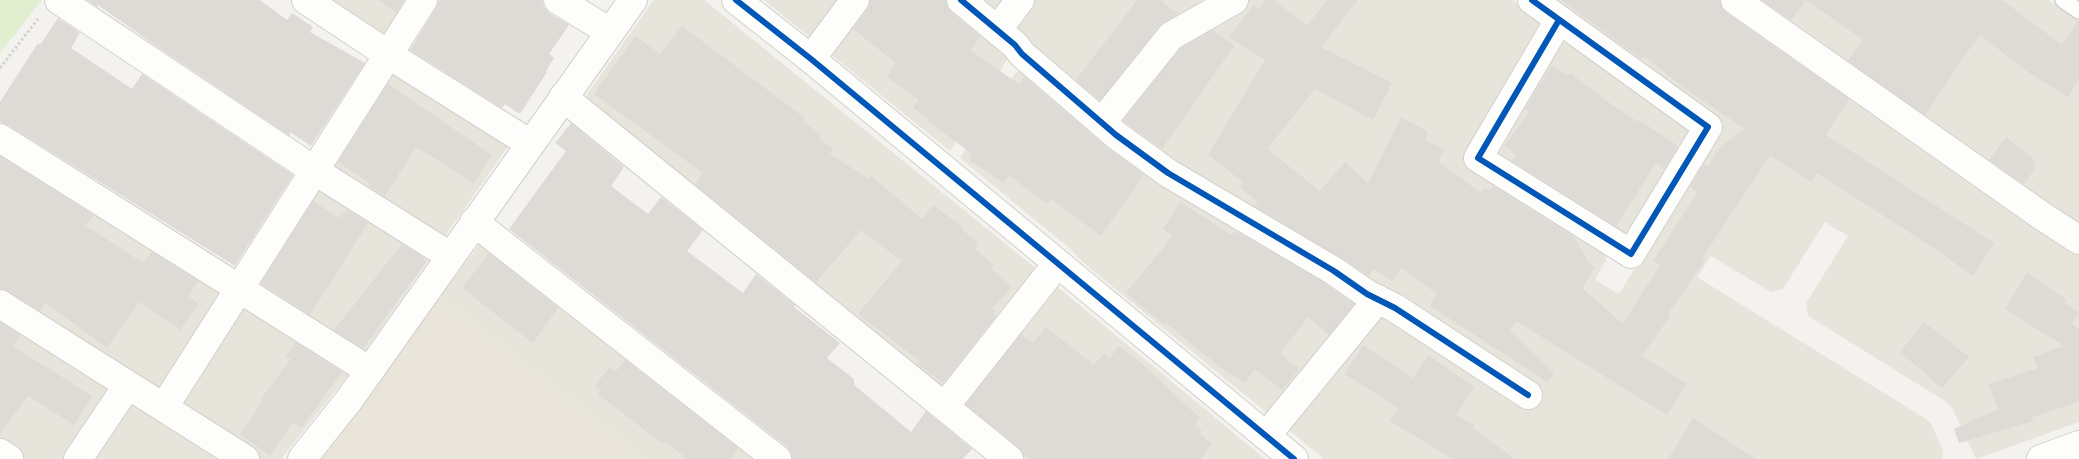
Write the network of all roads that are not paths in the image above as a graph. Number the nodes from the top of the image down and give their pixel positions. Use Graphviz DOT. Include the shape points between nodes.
graph roads {
  1 [pos="306,0"];
  2 [pos="423,0"];
  3 [pos="558,0"];
  4 [pos="633,0"];
  5 [pos="736,0"];
  6 [pos="855,0"];
  7 [pos="961,0"];
  8 [pos="1020,0"];
  9 [pos="1234,0"];
  10 [pos="1532,0"];
  11 [pos="1736,0"];
  12 [pos="2063,0"];
  13 [pos="50,8"];
  14 [pos="2079,11"];
  15 [pos="1559,20"];
  16 [pos="998,29"];
  17 [pos="610,32"];
  18 [pos="389,55"];
  19 [pos="811,59"];
  20 [pos="563,97"];
  21 [pos="1102,122"];
  22 [pos="0,138"];
  23 [pos="530,143"];
  24 [pos="315,171"];
  25 [pos="474,222"];
  26 [pos="2079,240"];
  27 [pos="450,256"];
  28 [pos="1058,264"];
  29 [pos="240,289"];
  30 [pos="1378,299"];
  31 [pos="0,304"];
  32 [pos="370,370"];
  33 [pos="127,386"];
  34 [pos="1528,395"];
  35 [pos="945,406"];
  36 [pos="164,407"];
  37 [pos="1266,436"];
  38 [pos="2079,445"];
  39 [pos="0,453"];
  40 [pos="9,459"];
  41 [pos="78,459"];
  42 [pos="245,459"];
  43 [pos="302,459"];
  44 [pos="777,459"];
  45 [pos="1009,459"];
  46 [pos="1294,459"];
  47 [pos="2041,459"];
  1 -- 18 [label="street"];
  2 -- 18 [label="street"];
  3 -- 17 [label="street"];
  4 -- 17 [label="street"];
  5 -- 19 [label="street"];
  6 -- 19 [label="street"];
  7 -- 16 [label="street"];
  8 -- 16 [label="street"];
  9 -- 21 [label="street" via="1171,36"];
  10 -- 15 [label="street"];
  11 -- 26 [label="street"];
  12 -- 14 [label="lane"];
  13 -- 24 [label="street"];
  15 -- 15 [label="street" via="1708,127 1631,254 1478,158"];
  16 -- 21 [label="street" via="1022,54"];
  17 -- 20 [label="street"];
  18 -- 23 [label="street"];
  18 -- 24 [label="street"];
  19 -- 28 [label="street"];
  20 -- 23 [label="street"];
  20 -- 35 [label="street"];
  21 -- 30 [label="street" via="1168,173"];
  22 -- 29 [label="street"];
  23 -- 25 [label="street"];
  24 -- 27 [label="street"];
  24 -- 29 [label="street"];
  25 -- 27 [label="street"];
  25 -- 44 [label="street"];
  27 -- 32 [label="street"];
  28 -- 35 [label="street"];
  28 -- 37 [label="street"];
  29 -- 32 [label="street"];
  29 -- 36 [label="street"];
  30 -- 34 [label="street"];
  30 -- 37 [label="street"];
  31 -- 33 [label="street"];
  32 -- 43 [label="street"];
  33 -- 36 [label="street"];
  33 -- 41 [label="street"];
  35 -- 45 [label="street"];
  36 -- 42 [label="street"];
  37 -- 46 [label="street"];
  38 -- 47 [label="street"];
  39 -- 40 [label="street"];
}
